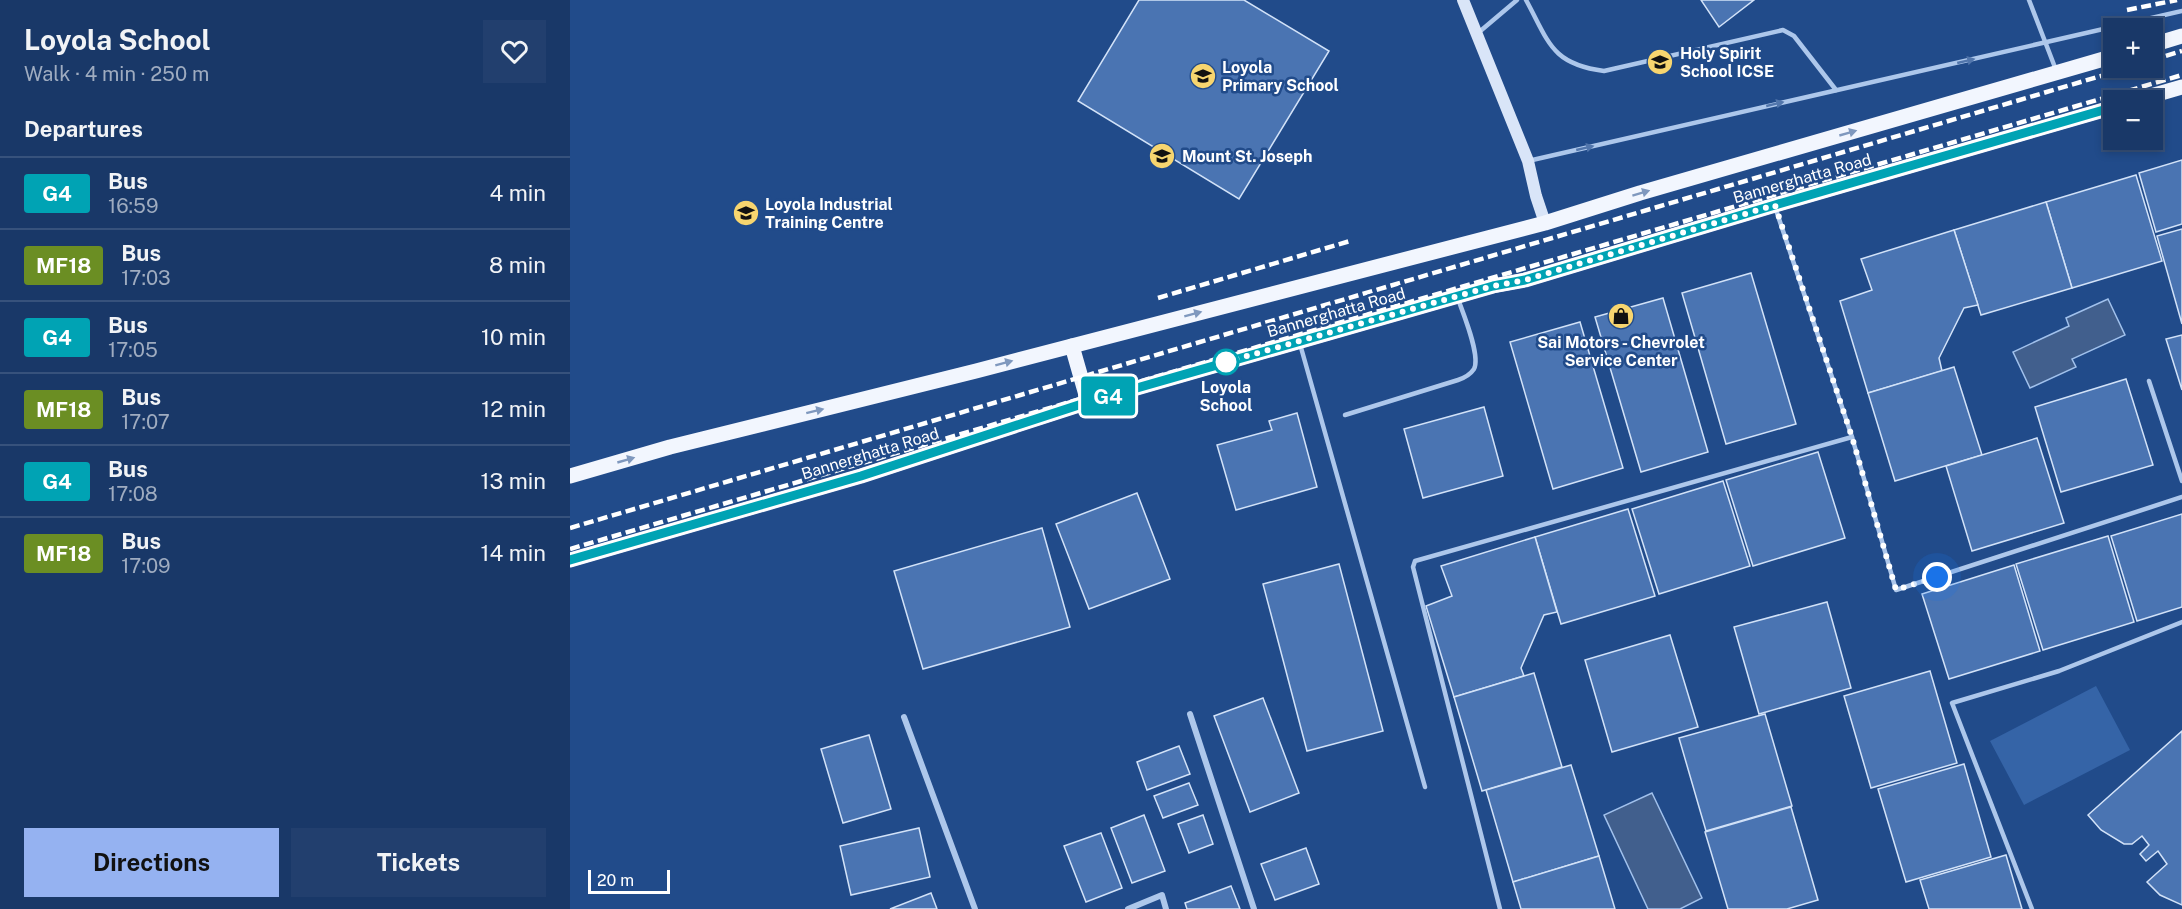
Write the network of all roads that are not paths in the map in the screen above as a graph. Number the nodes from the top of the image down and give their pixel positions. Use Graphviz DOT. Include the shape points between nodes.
graph roads {
  1 [pos="1463,0"];
  2 [pos="1517,0"];
  3 [pos="1526,0"];
  4 [pos="2029,0"];
  5 [pos="2182,11"];
  6 [pos="1476,34"];
  7 [pos="2182,36"];
  8 [pos="2163,42"];
  9 [pos="2045,43"];
  10 [pos="2103,59"];
  11 [pos="2057,72"];
  12 [pos="2182,87"];
  13 [pos="1836,90"];
  14 [pos="2163,92"];
  15 [pos="2103,110"];
  16 [pos="1528,161"];
  17 [pos="1775,205"];
  18 [pos="1545,223"];
  19 [pos="1457,296"];
  20 [pos="1299,341"];
  21 [pos="1072,346"];
  22 [pos="2149,381"];
  23 [pos="1088,402"];
  24 [pos="1345,415"];
  25 [pos="1852,437"];
  26 [pos="570,476"];
  27 [pos="2182,481"];
  28 [pos="2182,497"];
  29 [pos="570,560"];
  30 [pos="2182,622"];
  31 [pos="1190,714"];
  32 [pos="904,717"];
  33 [pos="1425,787"];
  34 [pos="975,909"];
  35 [pos="1128,909"];
  36 [pos="1166,909"];
  37 [pos="1254,909"];
  38 [pos="1500,909"];
  39 [pos="2032,909"];
  1 -- 6 [label="main road"];
  2 -- 6 [label="lane"];
  3 -- 13 [label="lane" via="1554,50 1582,68 1604,71 1783,30 1794,36"];
  4 -- 9 [label="lane"];
  5 -- 9 [label="lane"];
  6 -- 16 [label="main road"];
  7 -- 8 [label="main road"];
  9 -- 11 [label="lane"];
  13 -- 9 [label="lane, one-way"];
  10 -- 11 [label="main road, Bannerghatta Road"];
  18 -- 11 [label="main road, Bannerghatta Road, one-way"];
  12 -- 14 [label="main road"];
  16 -- 13 [label="lane, one-way"];
  15 -- 17 [label="main road, Bannerghatta Road"];
  16 -- 18 [label="main road"];
  17 -- 19 [label="main road, Bannerghatta Road" via="1525,280"];
  17 -- 25 [label="lane"];
  21 -- 18 [label="main road, Bannerghatta Road, one-way"];
  19 -- 20 [label="main road, Bannerghatta Road"];
  19 -- 24 [label="lane" via="1474,352 1473,370 1458,380"];
  20 -- 23 [label="main road, Bannerghatta Road"];
  20 -- 33 [label="lane"];
  21 -- 23 [label="main road"];
  26 -- 21 [label="main road, Bannerghatta Road, one-way" via="670,447"];
  22 -- 27 [label="lane"];
  23 -- 29 [label="main road, Bannerghatta Road" via="861,476"];
  25 -- 28 [label="lane" via="1896,590"];
  25 -- 38 [label="lane" via="1415,561 1413,567"];
  30 -- 39 [label="lane" via="2059,671 1952,703"];
  31 -- 37 [label="street"];
  32 -- 34 [label="street"];
  35 -- 36 [label="street" via="1162,895"];
}
